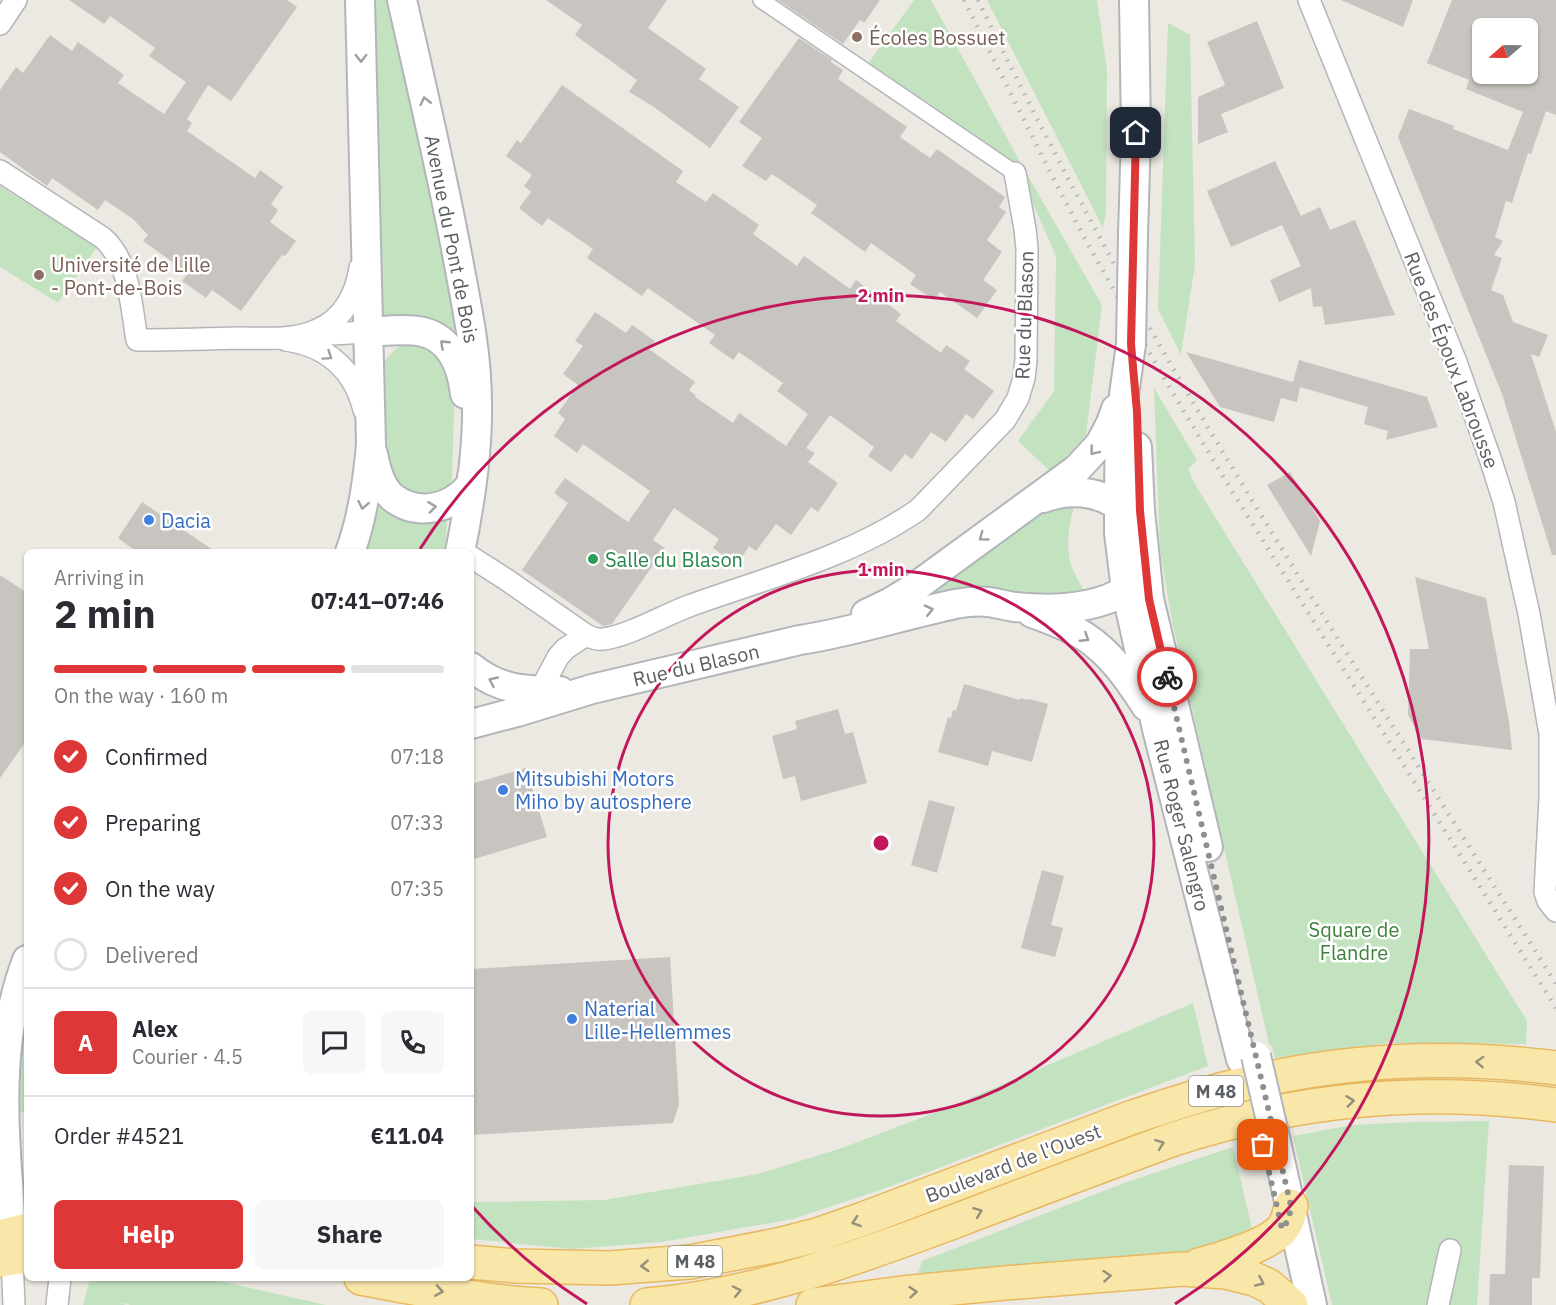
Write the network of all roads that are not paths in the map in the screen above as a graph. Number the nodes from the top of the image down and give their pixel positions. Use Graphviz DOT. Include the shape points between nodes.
graph roads {
  1 [pos="16,0"];
  2 [pos="360,0"];
  3 [pos="402,0"];
  4 [pos="761,0"];
  5 [pos="1134,0"];
  6 [pos="1149,0"];
  7 [pos="1309,0"];
  8 [pos="0,24"];
  9 [pos="1136,133"];
  10 [pos="363,152"];
  11 [pos="0,171"];
  12 [pos="1015,173"];
  13 [pos="367,332"];
  14 [pos="302,335"];
  15 [pos="273,338"];
  16 [pos="1131,344"];
  17 [pos="1125,378"];
  18 [pos="371,444"];
  19 [pos="473,480"];
  20 [pos="1031,503"];
  21 [pos="1119,507"];
  22 [pos="351,549"];
  23 [pos="464,549"];
  24 [pos="1144,551"];
  25 [pos="474,559"];
  26 [pos="1126,591"];
  27 [pos="1013,606"];
  28 [pos="586,635"];
  29 [pos="800,640"];
  30 [pos="474,669"];
  31 [pos="592,689"];
  32 [pos="540,691"];
  33 [pos="474,723"];
  34 [pos="1157,729"];
  35 [pos="1553,734"];
  36 [pos="1556,911"];
  37 [pos="24,968"];
  38 [pos="1249,1057"];
  39 [pos="1556,1068"];
  40 [pos="1556,1105"];
  41 [pos="1286,1218"];
  42 [pos="14,1235"];
  43 [pos="1450,1250"];
  44 [pos="474,1262"];
  45 [pos="1182,1269"];
  46 [pos="60,1281"];
  47 [pos="380,1281"];
  48 [pos="14,1305"];
  49 [pos="57,1305"];
  50 [pos="530,1305"];
  51 [pos="647,1305"];
  52 [pos="813,1305"];
  53 [pos="1291,1305"];
  54 [pos="1300,1305"];
  55 [pos="1312,1305"];
  56 [pos="1438,1305"];
  1 -- 8 [label="street"];
  2 -- 10 [label="main road, one-way"];
  19 -- 3 [label="main road, Avenue du Pont de Bois, one-way" via="477,401 472,334 444,182"];
  4 -- 12 [label="street, Rue du Blason"];
  5 -- 9 [label="main road"];
  6 -- 9 [label="main road"];
  7 -- 35 [label="street, Rue des Époux Labrousse" via="1456,362 1491,461 1530,614"];
  9 -- 16 [label="main road, bridge"];
  10 -- 13 [label="main road"];
  10 -- 14 [label="street" via="360,270 356,286 337,317"];
  11 -- 15 [label="street" via="112,246 124,270 136,340"];
  12 -- 28 [label="street, Rue du Blason" via="1027,249 1026,360 1018,399 1005,420 918,510 886,529 817,561 688,606 625,633 602,639"];
  13 -- 14 [label="street"];
  13 -- 18 [label="main road"];
  19 -- 13 [label="main road, Avenue du Pont de Bois, one-way" via="462,373 451,350 424,332"];
  14 -- 15 [label="street"];
  15 -- 18 [label="street, one-way" via="311,346 342,367 362,400"];
  16 -- 17 [label="main road"];
  16 -- 24 [label="main road"];
  17 -- 20 [label="main road, Rue du Blason, one-way" via="1111,423 1094,451 1077,469"];
  17 -- 21 [label="main road"];
  18 -- 19 [label="main road, one-way" via="384,486 391,496 412,507 444,505 464,492"];
  18 -- 22 [label="main road, one-way" via="360,521"];
  19 -- 23 [label="main road, Avenue du Pont de Bois"];
  20 -- 21 [label="main road, Rue du Blason" via="1076,492 1099,496"];
  20 -- 29 [label="main road, Rue du Blason, one-way" via="903,595"];
  21 -- 24 [label="main road, Rue du Blason" via="1133,524"];
  21 -- 26 [label="main road"];
  24 -- 26 [label="main road" via="1141,576"];
  24 -- 38 [label="main road, Rue Roger Salengro" via="1149,599 1202,824"];
  25 -- 28 [label="street"];
  26 -- 27 [label="main road, Rue du Blason" via="1079,607"];
  26 -- 34 [label="main road"];
  29 -- 27 [label="main road, Rue du Blason, one-way" via="955,604 988,602"];
  27 -- 34 [label="main road, Rue du Blason, one-way" via="1066,627 1096,645 1134,687"];
  28 -- 32 [label="street" via="558,657"];
  29 -- 31 [label="main road, Rue du Blason"];
  32 -- 30 [label="main road, Rue du Blason, one-way" via="498,684"];
  31 -- 32 [label="main road, Rue du Blason"];
  31 -- 33 [label="main road, Rue du Blason"];
  34 -- 38 [label="main road, Rue Roger Salengro"];
  35 -- 36 [label="street, Rue des Époux Labrousse" via="1545,892"];
  37 -- 42 [label="main road" via="9,1020 6,1052 5,1143"];
  38 -- 41 [label="main road, Rue Roger Salengro, bridge"];
  39 -- 44 [label="main road, Boulevard de l'Ouest / M 48, one-way" via="1436,1061 1356,1065 1286,1075 1173,1103 863,1219 778,1245 690,1262 609,1268"];
  51 -- 40 [label="main road, Boulevard de l'Ouest / M 48, one-way" via="744,1290 800,1275 1174,1139 1253,1117 1312,1106 1409,1096"];
  41 -- 45 [label="main road" via="1270,1239 1230,1256"];
  41 -- 54 [label="main road, Rue Roger Salengro"];
  41 -- 55 [label="main road, Rue Roger Salengro"];
  42 -- 48 [label="street"];
  43 -- 56 [label="street"];
  52 -- 45 [label="main road, one-way"];
  45 -- 53 [label="main road, one-way" via="1226,1272 1254,1279"];
  46 -- 49 [label="street"];
  47 -- 50 [label="main road, one-way"];
}
